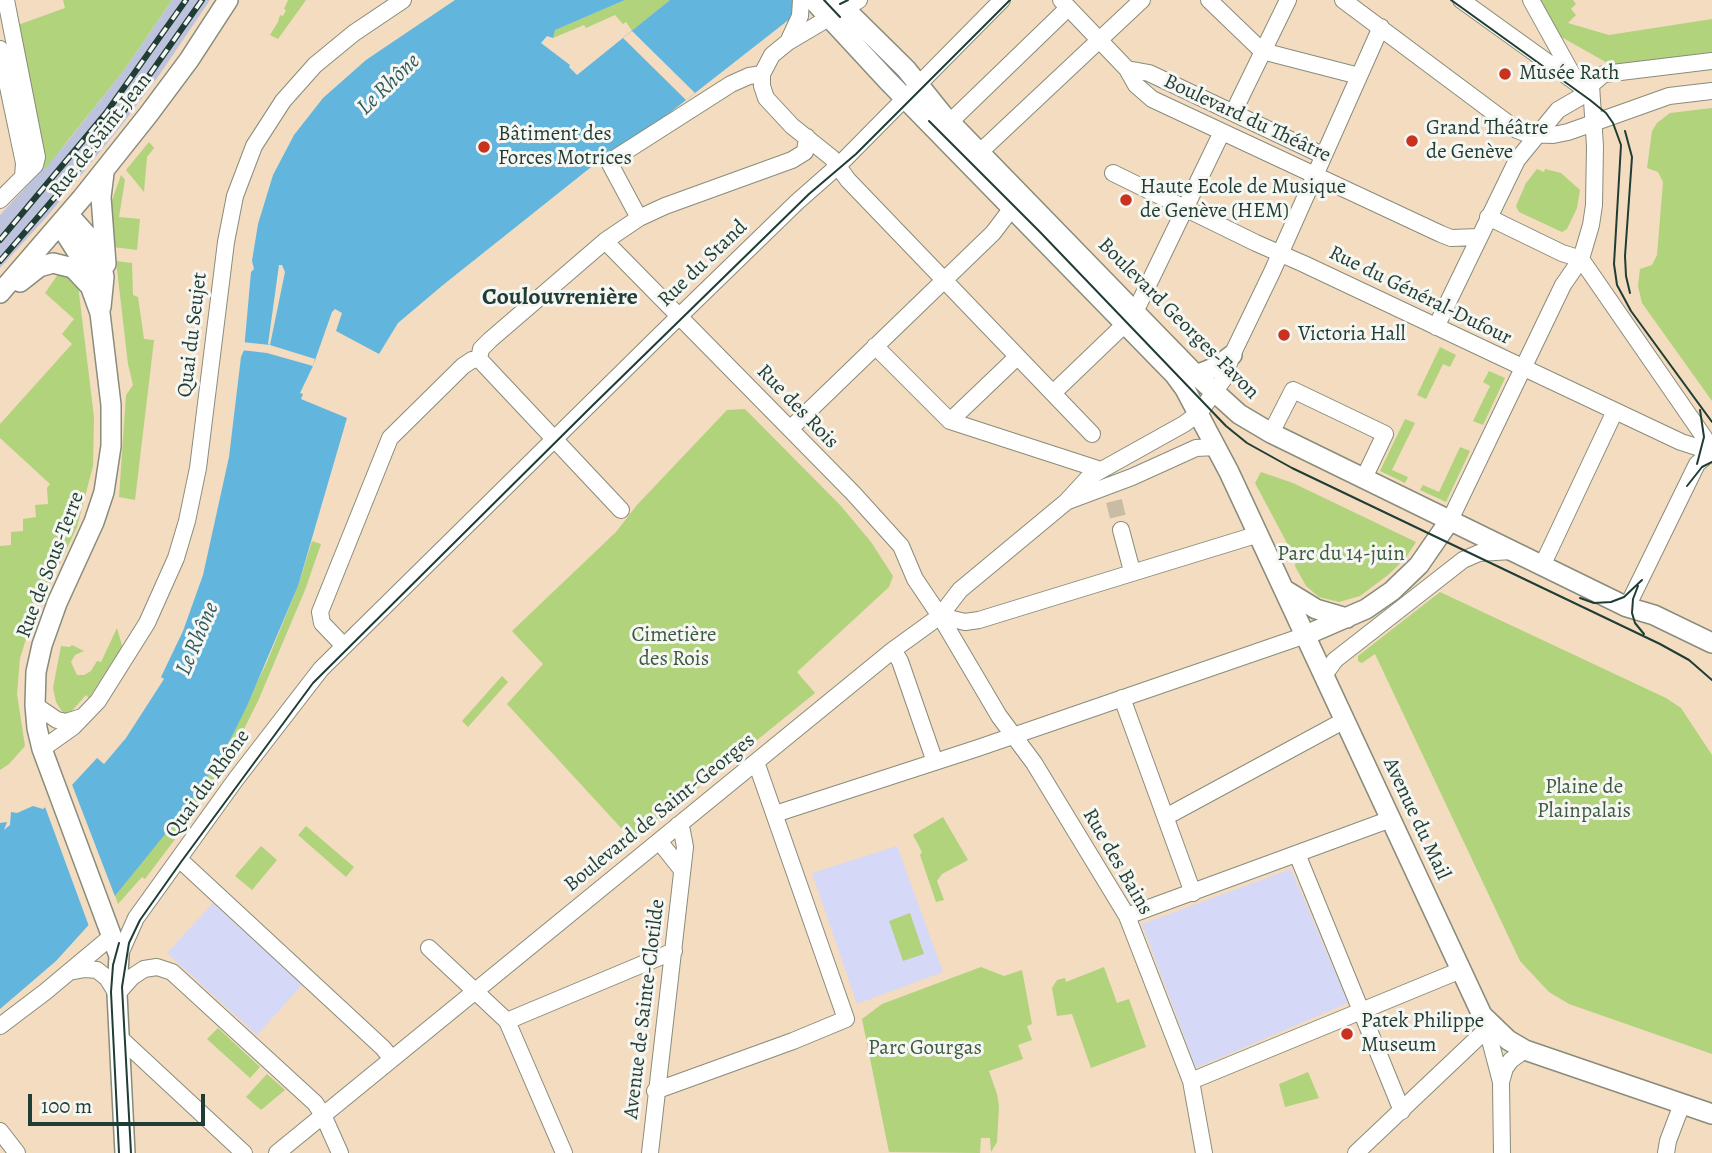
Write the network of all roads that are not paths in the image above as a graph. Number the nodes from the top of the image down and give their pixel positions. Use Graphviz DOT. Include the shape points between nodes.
graph roads {
  1 [pos="6,0"];
  2 [pos="228,0"];
  3 [pos="403,0"];
  4 [pos="1002,0"];
  5 [pos="1142,0"];
  6 [pos="1209,0"];
  7 [pos="1288,0"];
  8 [pos="1343,0"];
  9 [pos="1461,0"];
  10 [pos="1531,0"];
  11 [pos="807,3"];
  12 [pos="1064,4"];
  13 [pos="843,7"];
  14 [pos="1381,27"];
  15 [pos="1099,40"];
  16 [pos="788,42"];
  17 [pos="0,49"];
  18 [pos="1262,51"];
  19 [pos="1712,61"];
  20 [pos="1127,69"];
  21 [pos="762,74"];
  22 [pos="1359,76"];
  23 [pos="1587,85"];
  24 [pos="911,90"];
  25 [pos="1712,91"];
  26 [pos="1233,113"];
  27 [pos="950,122"];
  28 [pos="1594,125"];
  29 [pos="1222,132"];
  30 [pos="1536,135"];
  31 [pos="807,137"];
  32 [pos="980,152"];
  33 [pos="1322,155"];
  34 [pos="839,165"];
  35 [pos="104,172"];
  36 [pos="1113,173"];
  37 [pos="1316,174"];
  38 [pos="23,177"];
  39 [pos="0,200"];
  40 [pos="1012,208"];
  41 [pos="1186,210"];
  42 [pos="1489,217"];
  43 [pos="639,218"];
  44 [pos="64,220"];
  45 [pos="1479,237"];
  46 [pos="605,241"];
  47 [pos="1280,254"];
  48 [pos="1581,259"];
  49 [pos="943,281"];
  50 [pos="98,282"];
  51 [pos="0,295"];
  52 [pos="679,317"];
  53 [pos="1130,318"];
  54 [pos="1436,327"];
  55 [pos="876,346"];
  56 [pos="1233,355"];
  57 [pos="1017,358"];
  58 [pos="479,359"];
  59 [pos="1522,368"];
  60 [pos="1196,374"];
  61 [pos="1053,393"];
  62 [pos="1215,394"];
  63 [pos="1615,411"];
  64 [pos="1199,413"];
  65 [pos="950,421"];
  66 [pos="790,429"];
  67 [pos="1271,433"];
  68 [pos="1092,434"];
  69 [pos="554,441"];
  70 [pos="1217,447"];
  71 [pos="1712,452"];
  72 [pos="1101,470"];
  73 [pos="1364,478"];
  74 [pos="1109,484"];
  75 [pos="1114,501"];
  76 [pos="1066,502"];
  77 [pos="621,510"];
  78 [pos="1450,520"];
  79 [pos="1121,530"];
  80 [pos="1259,534"];
  81 [pos="1512,551"];
  82 [pos="1542,566"];
  83 [pos="1132,571"];
  84 [pos="1284,589"];
  85 [pos="1628,607"];
  86 [pos="940,616"];
  87 [pos="1347,618"];
  88 [pos="1306,635"];
  89 [pos="1712,643"];
  90 [pos="344,646"];
  91 [pos="892,650"];
  92 [pos="1325,674"];
  93 [pos="1122,698"];
  94 [pos="35,705"];
  95 [pos="84,716"];
  96 [pos="1345,720"];
  97 [pos="1013,736"];
  98 [pos="42,749"];
  99 [pos="756,762"];
  100 [pos="934,762"];
  101 [pos="775,814"];
  102 [pos="1166,815"];
  103 [pos="1391,819"];
  104 [pos="678,825"];
  105 [pos="659,841"];
  106 [pos="1297,854"];
  107 [pos="179,859"];
  108 [pos="682,870"];
  109 [pos="1193,893"];
  110 [pos="1127,916"];
  111 [pos="109,927"];
  112 [pos="429,948"];
  113 [pos="674,951"];
  114 [pos="120,956"];
  115 [pos="1461,970"];
  116 [pos="69,972"];
  117 [pos="476,990"];
  118 [pos="117,994"];
  119 [pos="1360,1011"];
  120 [pos="507,1021"];
  121 [pos="1485,1022"];
  122 [pos="0,1026"];
  123 [pos="119,1037"];
  124 [pos="1525,1050"];
  125 [pos="392,1059"];
  126 [pos="1191,1081"];
  127 [pos="1501,1082"];
  128 [pos="655,1091"];
  129 [pos="1682,1104"];
  130 [pos="1402,1111"];
  131 [pos="1712,1114"];
  132 [pos="323,1115"];
  133 [pos="0,1131"];
  134 [pos="17,1153"];
  135 [pos="125,1153"];
  136 [pos="244,1153"];
  137 [pos="277,1153"];
  138 [pos="340,1153"];
  139 [pos="564,1153"];
  140 [pos="649,1153"];
  141 [pos="1204,1153"];
  142 [pos="1356,1153"];
  143 [pos="1502,1153"];
  144 [pos="1666,1153"];
  1 -- 38 [label="street" via="37,157 35,166"];
  2 -- 35 [label="main road, Rue de Saint-Jean"];
  3 -- 95 [label="street, Quai du Seujet" via="316,65 273,114 247,162 226,242 198,468 184,534 147,623 99,701"];
  4 -- 24 [label="street, Rue du Stand"];
  5 -- 15 [label="street"];
  6 -- 18 [label="street"];
  7 -- 18 [label="street"];
  8 -- 14 [label="street"];
  9 -- 23 [label="street"];
  10 -- 23 [label="street"];
  11 -- 13 [label="main road, Boulevard Georges-Favon"];
  11 -- 16 [label="street"];
  12 -- 15 [label="street"];
  12 -- 27 [label="street"];
  13 -- 16 [label="street"];
  13 -- 24 [label="main road, Boulevard Georges-Favon"];
  14 -- 22 [label="street"];
  14 -- 30 [label="street" via="1517,130"];
  15 -- 20 [label="street"];
  15 -- 32 [label="street"];
  16 -- 21 [label="street" via="768,60"];
  17 -- 38 [label="street"];
  18 -- 22 [label="street"];
  18 -- 26 [label="street"];
  19 -- 23 [label="street" via="1604,74"];
  20 -- 26 [label="street, Boulevard du Théâtre" via="1149,73"];
  20 -- 29 [label="street, Boulevard du Théâtre" via="1152,99"];
  21 -- 31 [label="street" via="766,98"];
  21 -- 43 [label="street" via="731,84 610,162"];
  22 -- 33 [label="street"];
  23 -- 28 [label="street"];
  23 -- 30 [label="street"];
  24 -- 27 [label="main road, Boulevard Georges-Favon"];
  24 -- 34 [label="street, Rue du Stand"];
  24 -- 40 [label="main road, Boulevard Georges-Favon"];
  25 -- 28 [label="street" via="1669,96"];
  26 -- 33 [label="street, Boulevard du Théâtre"];
  27 -- 32 [label="main road, Boulevard Georges-Favon"];
  28 -- 30 [label="street"];
  28 -- 48 [label="street" via="1594,205"];
  29 -- 37 [label="street, Boulevard du Théâtre"];
  29 -- 41 [label="street"];
  30 -- 42 [label="street" via="1517,160"];
  31 -- 34 [label="street"];
  31 -- 43 [label="street" via="805,152 792,160"];
  32 -- 53 [label="main road, Boulevard Georges-Favon"];
  33 -- 37 [label="street"];
  34 -- 49 [label="street"];
  34 -- 52 [label="street, Rue du Stand"];
  35 -- 44 [label="main road, Rue de Saint-Jean"];
  35 -- 50 [label="main road" via="101,197 107,257"];
  36 -- 41 [label="street, Rue du Général-Dufour"];
  37 -- 45 [label="street, Boulevard du Théâtre" via="1451,238"];
  37 -- 47 [label="street"];
  38 -- 39 [label="street"];
  40 -- 49 [label="street"];
  40 -- 53 [label="main road, Boulevard Georges-Favon"];
  41 -- 47 [label="street, Rue du Général-Dufour"];
  41 -- 53 [label="street"];
  42 -- 45 [label="street"];
  42 -- 48 [label="street"];
  43 -- 46 [label="street"];
  44 -- 50 [label="main road, Rue de Sous-Terre" via="79,255"];
  44 -- 51 [label="main road, Rue de Saint-Jean"];
  45 -- 54 [label="street"];
  46 -- 52 [label="street, Rue des Rois"];
  46 -- 58 [label="street" via="481,349"];
  47 -- 54 [label="street, Rue du Général-Dufour"];
  47 -- 56 [label="street"];
  48 -- 59 [label="street"];
  48 -- 71 [label="street"];
  49 -- 55 [label="street"];
  49 -- 57 [label="street"];
  50 -- 51 [label="main road" via="74,268 49,264"];
  50 -- 94 [label="main road, Rue de Sous-Terre" via="111,405 109,469 94,522 47,631 36,672"];
  52 -- 66 [label="street, Rue des Rois"];
  52 -- 69 [label="street, Rue du Stand"];
  53 -- 60 [label="main road, Boulevard Georges-Favon"];
  53 -- 61 [label="street"];
  53 -- 64 [label="main road, Boulevard Georges-Favon" via="1181,382"];
  54 -- 59 [label="street, Rue du Général-Dufour"];
  55 -- 65 [label="street"];
  55 -- 66 [label="street"];
  56 -- 60 [label="main road"];
  56 -- 62 [label="street"];
  57 -- 61 [label="street"];
  57 -- 65 [label="street"];
  58 -- 69 [label="street"];
  58 -- 90 [label="street" via="463,366 390,438 320,612 322,623"];
  59 -- 63 [label="street, Rue du Général-Dufour"];
  59 -- 78 [label="street"];
  60 -- 62 [label="main road, Boulevard Georges-Favon"];
  61 -- 68 [label="street"];
  62 -- 64 [label="street"];
  62 -- 67 [label="main road, Boulevard Georges-Favon"];
  63 -- 71 [label="street, Rue du Général-Dufour"];
  63 -- 82 [label="street"];
  64 -- 70 [label="main road, Avenue du Mail"];
  64 -- 72 [label="street"];
  65 -- 72 [label="street"];
  66 -- 86 [label="street, Rue des Rois" via="901,546 915,579"];
  67 -- 73 [label="main road, Boulevard Georges-Favon"];
  67 -- 73 [label="street" via="1293,390 1385,434"];
  69 -- 77 [label="street"];
  69 -- 90 [label="street, Rue du Stand"];
  70 -- 74 [label="street" via="1196,447"];
  70 -- 80 [label="main road, Avenue du Mail"];
  71 -- 85 [label="street" via="1697,464"];
  72 -- 76 [label="street"];
  73 -- 78 [label="main road, Boulevard Georges-Favon"];
  74 -- 75 [label="street"];
  74 -- 76 [label="street"];
  76 -- 86 [label="street, Boulevard de Saint-Georges" via="960,590"];
  78 -- 81 [label="main road, Boulevard Georges-Favon"];
  78 -- 87 [label="main road" via="1409,577"];
  79 -- 83 [label="street"];
  80 -- 83 [label="street"];
  80 -- 84 [label="main road, Avenue du Mail"];
  81 -- 82 [label="main road, Boulevard Georges-Favon"];
  81 -- 92 [label="street" via="1479,553 1463,560 1335,660"];
  82 -- 85 [label="main road, Boulevard Georges-Favon"];
  83 -- 86 [label="street" via="971,622"];
  84 -- 87 [label="main road" via="1311,607"];
  84 -- 88 [label="main road, Avenue du Mail"];
  85 -- 89 [label="main road, Boulevard Georges-Favon"];
  86 -- 91 [label="street, Boulevard de Saint-Georges"];
  86 -- 97 [label="street, Rue des Bains"];
  87 -- 88 [label="main road"];
  88 -- 92 [label="main road, Avenue du Mail"];
  88 -- 93 [label="street"];
  90 -- 107 [label="street, Quai du Rhône" via="306,686"];
  91 -- 99 [label="street, Boulevard de Saint-Georges"];
  91 -- 100 [label="street" via="900,661"];
  92 -- 96 [label="main road, Avenue du Mail"];
  93 -- 97 [label="street"];
  93 -- 102 [label="street"];
  94 -- 95 [label="street" via="57,720"];
  94 -- 98 [label="main road, Rue de Sous-Terre"];
  95 -- 98 [label="street, Quai du Seujet"];
  96 -- 102 [label="street"];
  96 -- 103 [label="main road, Avenue du Mail"];
  97 -- 100 [label="street"];
  97 -- 110 [label="street, Rue des Bains"];
  98 -- 111 [label="main road, Rue de Sous-Terre"];
  99 -- 101 [label="street"];
  99 -- 104 [label="street, Boulevard de Saint-Georges"];
  100 -- 101 [label="street"];
  101 -- 128 [label="street" via="846,1019"];
  102 -- 109 [label="street"];
  103 -- 106 [label="street"];
  103 -- 115 [label="main road, Avenue du Mail"];
  104 -- 105 [label="street, Boulevard de Saint-Georges"];
  104 -- 108 [label="street, Avenue de Sainte-Clotilde" via="685,847"];
  105 -- 108 [label="street"];
  105 -- 117 [label="street, Boulevard de Saint-Georges"];
  106 -- 109 [label="street"];
  106 -- 119 [label="street"];
  107 -- 114 [label="street, Quai du Rhône" via="136,918"];
  107 -- 125 [label="street"];
  108 -- 113 [label="street, Avenue de Sainte-Clotilde"];
  109 -- 110 [label="street"];
  110 -- 126 [label="street, Rue des Bains"];
  111 -- 114 [label="main road, Rue de Sous-Terre"];
  111 -- 116 [label="street"];
  112 -- 117 [label="street"];
  113 -- 120 [label="street"];
  113 -- 128 [label="street, Avenue de Sainte-Clotilde"];
  114 -- 118 [label="main road"];
  115 -- 119 [label="street"];
  115 -- 121 [label="main road, Avenue du Mail"];
  116 -- 118 [label="street" via="97,970"];
  116 -- 122 [label="street"];
  117 -- 120 [label="street"];
  117 -- 125 [label="street, Boulevard de Saint-Georges"];
  118 -- 123 [label="main road"];
  118 -- 132 [label="street" via="144,969 172,972 311,1098"];
  119 -- 126 [label="street"];
  119 -- 130 [label="street"];
  120 -- 139 [label="street"];
  121 -- 124 [label="main road, Avenue du Mail"];
  121 -- 127 [label="street"];
  121 -- 130 [label="street"];
  123 -- 135 [label="main road"];
  123 -- 136 [label="street"];
  124 -- 127 [label="street" via="1505,1068"];
  124 -- 129 [label="main road, Avenue du Mail"];
  125 -- 132 [label="street, Boulevard de Saint-Georges"];
  126 -- 141 [label="street, Rue des Bains"];
  127 -- 143 [label="street"];
  128 -- 140 [label="street, Avenue de Sainte-Clotilde"];
  129 -- 131 [label="main road, Avenue du Mail"];
  129 -- 144 [label="street"];
  130 -- 142 [label="street"];
  132 -- 137 [label="street, Boulevard de Saint-Georges"];
  132 -- 138 [label="street"];
  133 -- 134 [label="street"];
}
